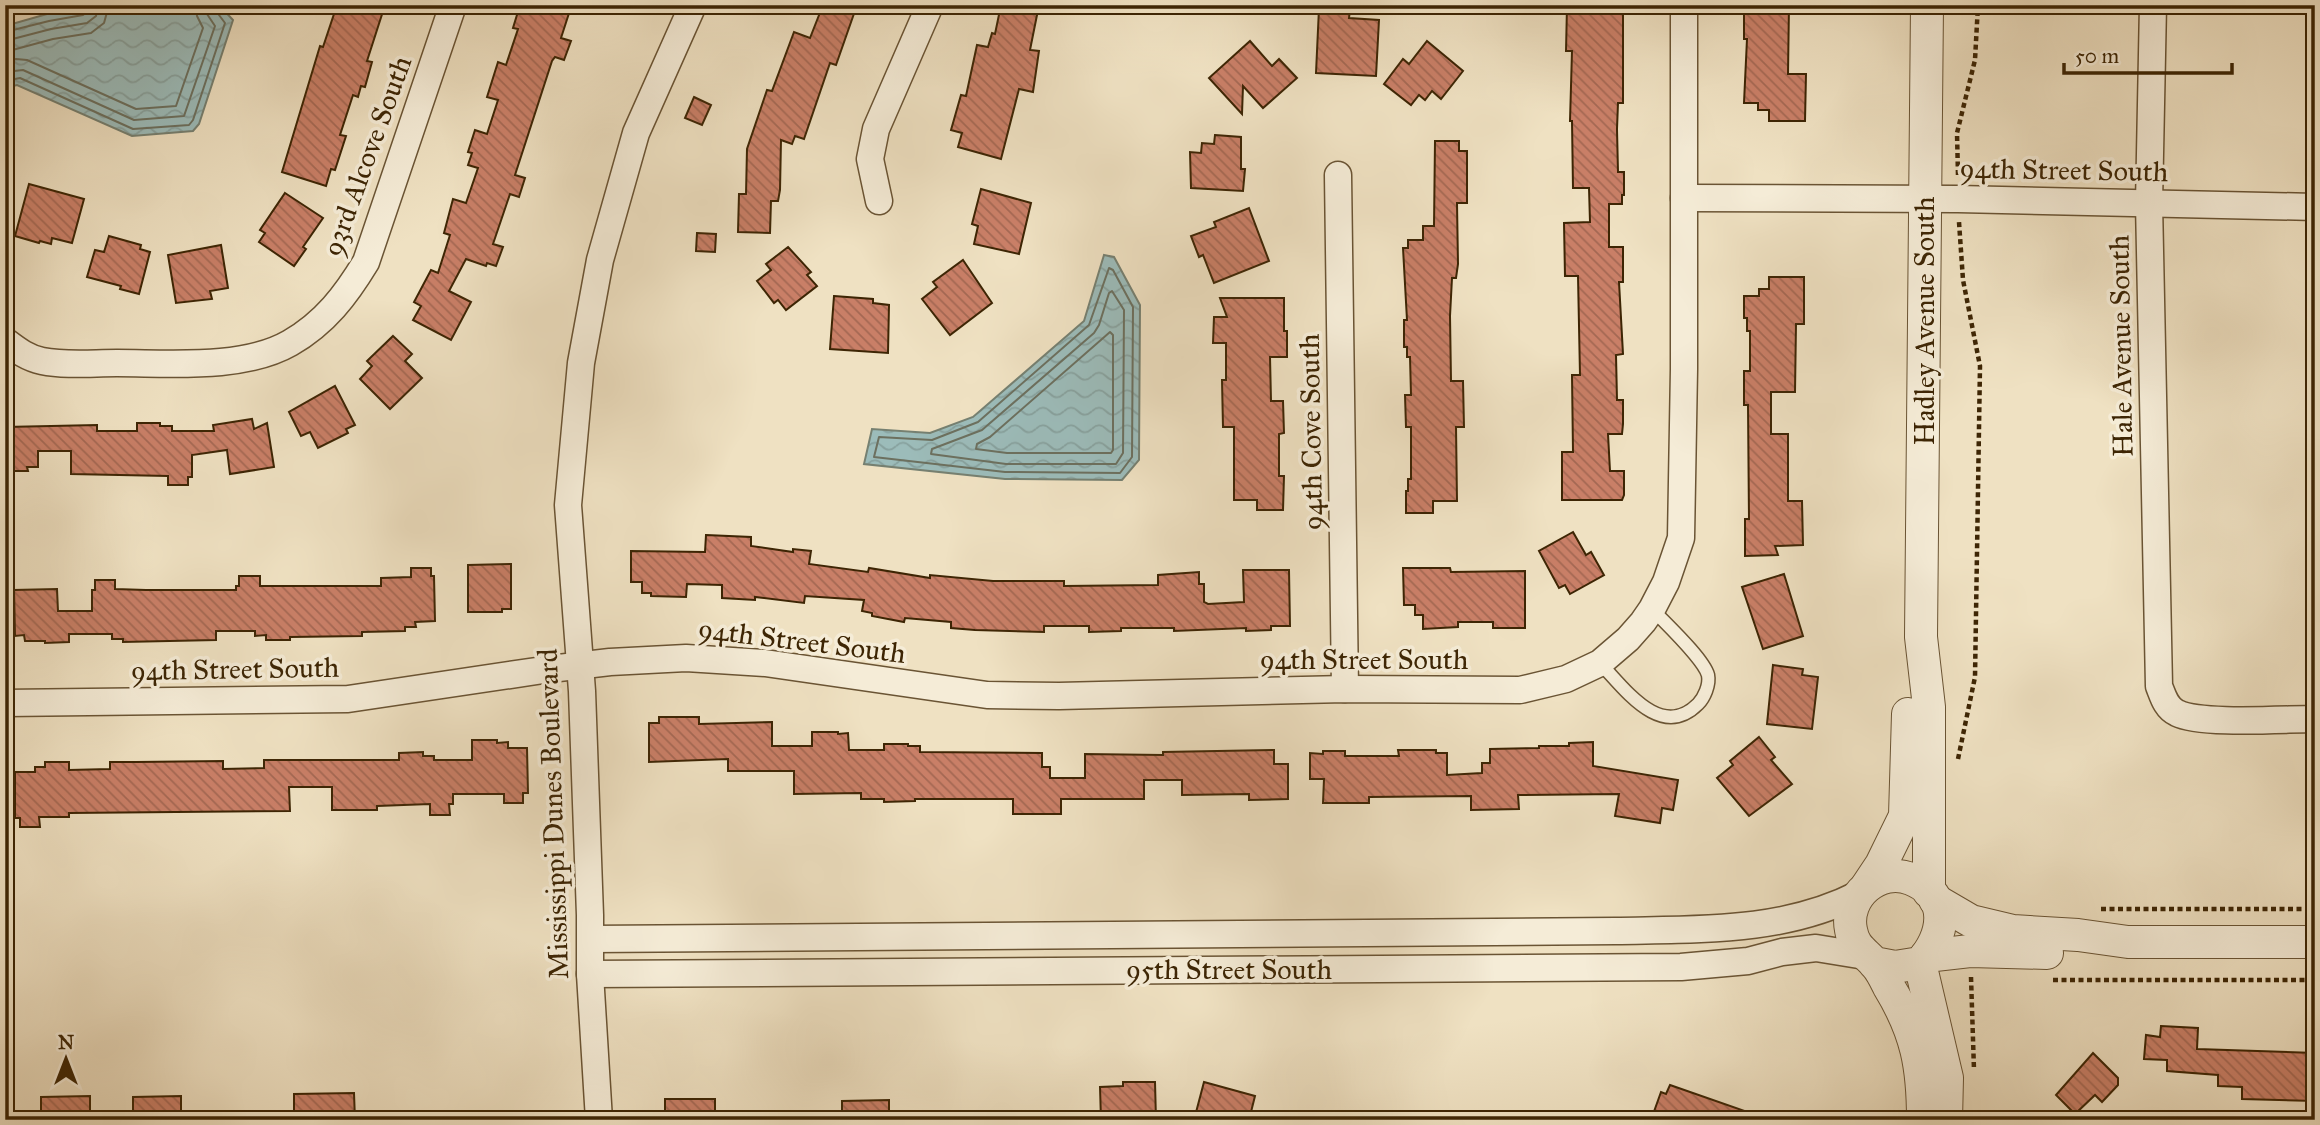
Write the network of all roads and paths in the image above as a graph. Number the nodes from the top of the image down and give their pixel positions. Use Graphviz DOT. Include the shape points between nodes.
graph roads {
  1 [pos="453,5"];
  2 [pos="693,5"];
  3 [pos="930,5"];
  4 [pos="1684,5"];
  5 [pos="1927,5"];
  6 [pos="1978,5"];
  7 [pos="2153,5"];
  8 [pos="1338,175"];
  9 [pos="1959,180"];
  10 [pos="1684,198"];
  11 [pos="1925,200"];
  12 [pos="879,201"];
  13 [pos="2149,203"];
  14 [pos="2315,207"];
  15 [pos="1959,221"];
  16 [pos="5,341"];
  17 [pos="1652,609"];
  18 [pos="1921,637"];
  19 [pos="1600,663"];
  20 [pos="579,665"];
  21 [pos="1345,689"];
  22 [pos="5,703"];
  23 [pos="2315,719"];
  24 [pos="1957,771"];
  25 [pos="1863,890"];
  26 [pos="1932,896"];
  27 [pos="2093,909"];
  28 [pos="2315,909"];
  29 [pos="591,939"];
  30 [pos="2128,942"];
  31 [pos="2315,942"];
  32 [pos="1870,959"];
  33 [pos="1923,959"];
  34 [pos="1971,968"];
  35 [pos="590,974"];
  36 [pos="1984,980"];
  37 [pos="2051,980"];
  38 [pos="2315,980"];
  39 [pos="1971,981"];
  40 [pos="1974,1080"];
  41 [pos="599,1120"];
  42 [pos="1923,1120"];
  43 [pos="1946,1120"];
  1 -- 16 [label="street, 93rd Alcove South" via="366,262 345,297 315,326 289,344 256,356 203,363 43,361"];
  2 -- 20 [label="street, Mississippi Dunes Boulevard" via="636,132 600,260 581,363 568,505"];
  3 -- 12 [label="street" via="876,129 870,159"];
  4 -- 10 [label="street"];
  5 -- 11 [label="street, Hadley Avenue South"];
  6 -- 9 [label="path" via="1975,60 1957,132"];
  7 -- 13 [label="street, Hale Avenue South"];
  8 -- 21 [label="street, 94th Cove South"];
  10 -- 11 [label="street, 94th Street South"];
  10 -- 17 [label="street, 94th Street South" via="1681,538 1667,582"];
  11 -- 13 [label="street, 94th Street South"];
  11 -- 18 [label="street, Hadley Avenue South"];
  13 -- 14 [label="street, 94th Street South"];
  13 -- 23 [label="street, Hale Avenue South" via="2159,686 2166,704 2176,713 2199,719"];
  15 -- 24 [label="path" via="1962,280 1980,366 1975,677"];
  17 -- 19 [label="street, 94th Street South" via="1628,639"];
  17 -- 19 [label="lane" via="1708,676 1704,698 1689,714 1666,718 1652,713"];
  18 -- 25 [label="street, Hadley Avenue South" via="1909,687 1905,816"];
  18 -- 26 [label="street, Hadley Avenue South" via="1929,707"];
  19 -- 21 [label="street, 94th Street South" via="1566,679 1520,690"];
  20 -- 21 [label="street, 94th Street South" via="686,658 765,663 987,695"];
  20 -- 22 [label="street, 94th Street South" via="348,699"];
  20 -- 29 [label="street, Mississippi Dunes Boulevard"];
  25 -- 26 [label="street" via="1877,880 1899,876"];
  25 -- 29 [label="street, 95th Street South" via="1813,914 1735,928"];
  25 -- 32 [label="street" via="1850,915 1850,926 1852,937"];
  26 -- 30 [label="street" via="1971,921 2013,931"];
  26 -- 33 [label="street" via="1939,909 1940,929"];
  27 -- 28 [label="path"];
  29 -- 35 [label="street, Mississippi Dunes Boulevard"];
  30 -- 31 [label="street"];
  30 -- 33 [label="street" via="2089,951 1970,951"];
  32 -- 33 [label="street" via="1895,967"];
  32 -- 35 [label="street, 95th Street South" via="1816,948 1681,967"];
  32 -- 42 [label="street" via="1911,1026 1919,1054"];
  33 -- 43 [label="street" via="1947,1078"];
  34 -- 39 [label="path"];
  35 -- 41 [label="street, Mississippi Dunes Boulevard"];
  36 -- 39 [label="path"];
  37 -- 38 [label="path"];
  39 -- 40 [label="path"];
}
